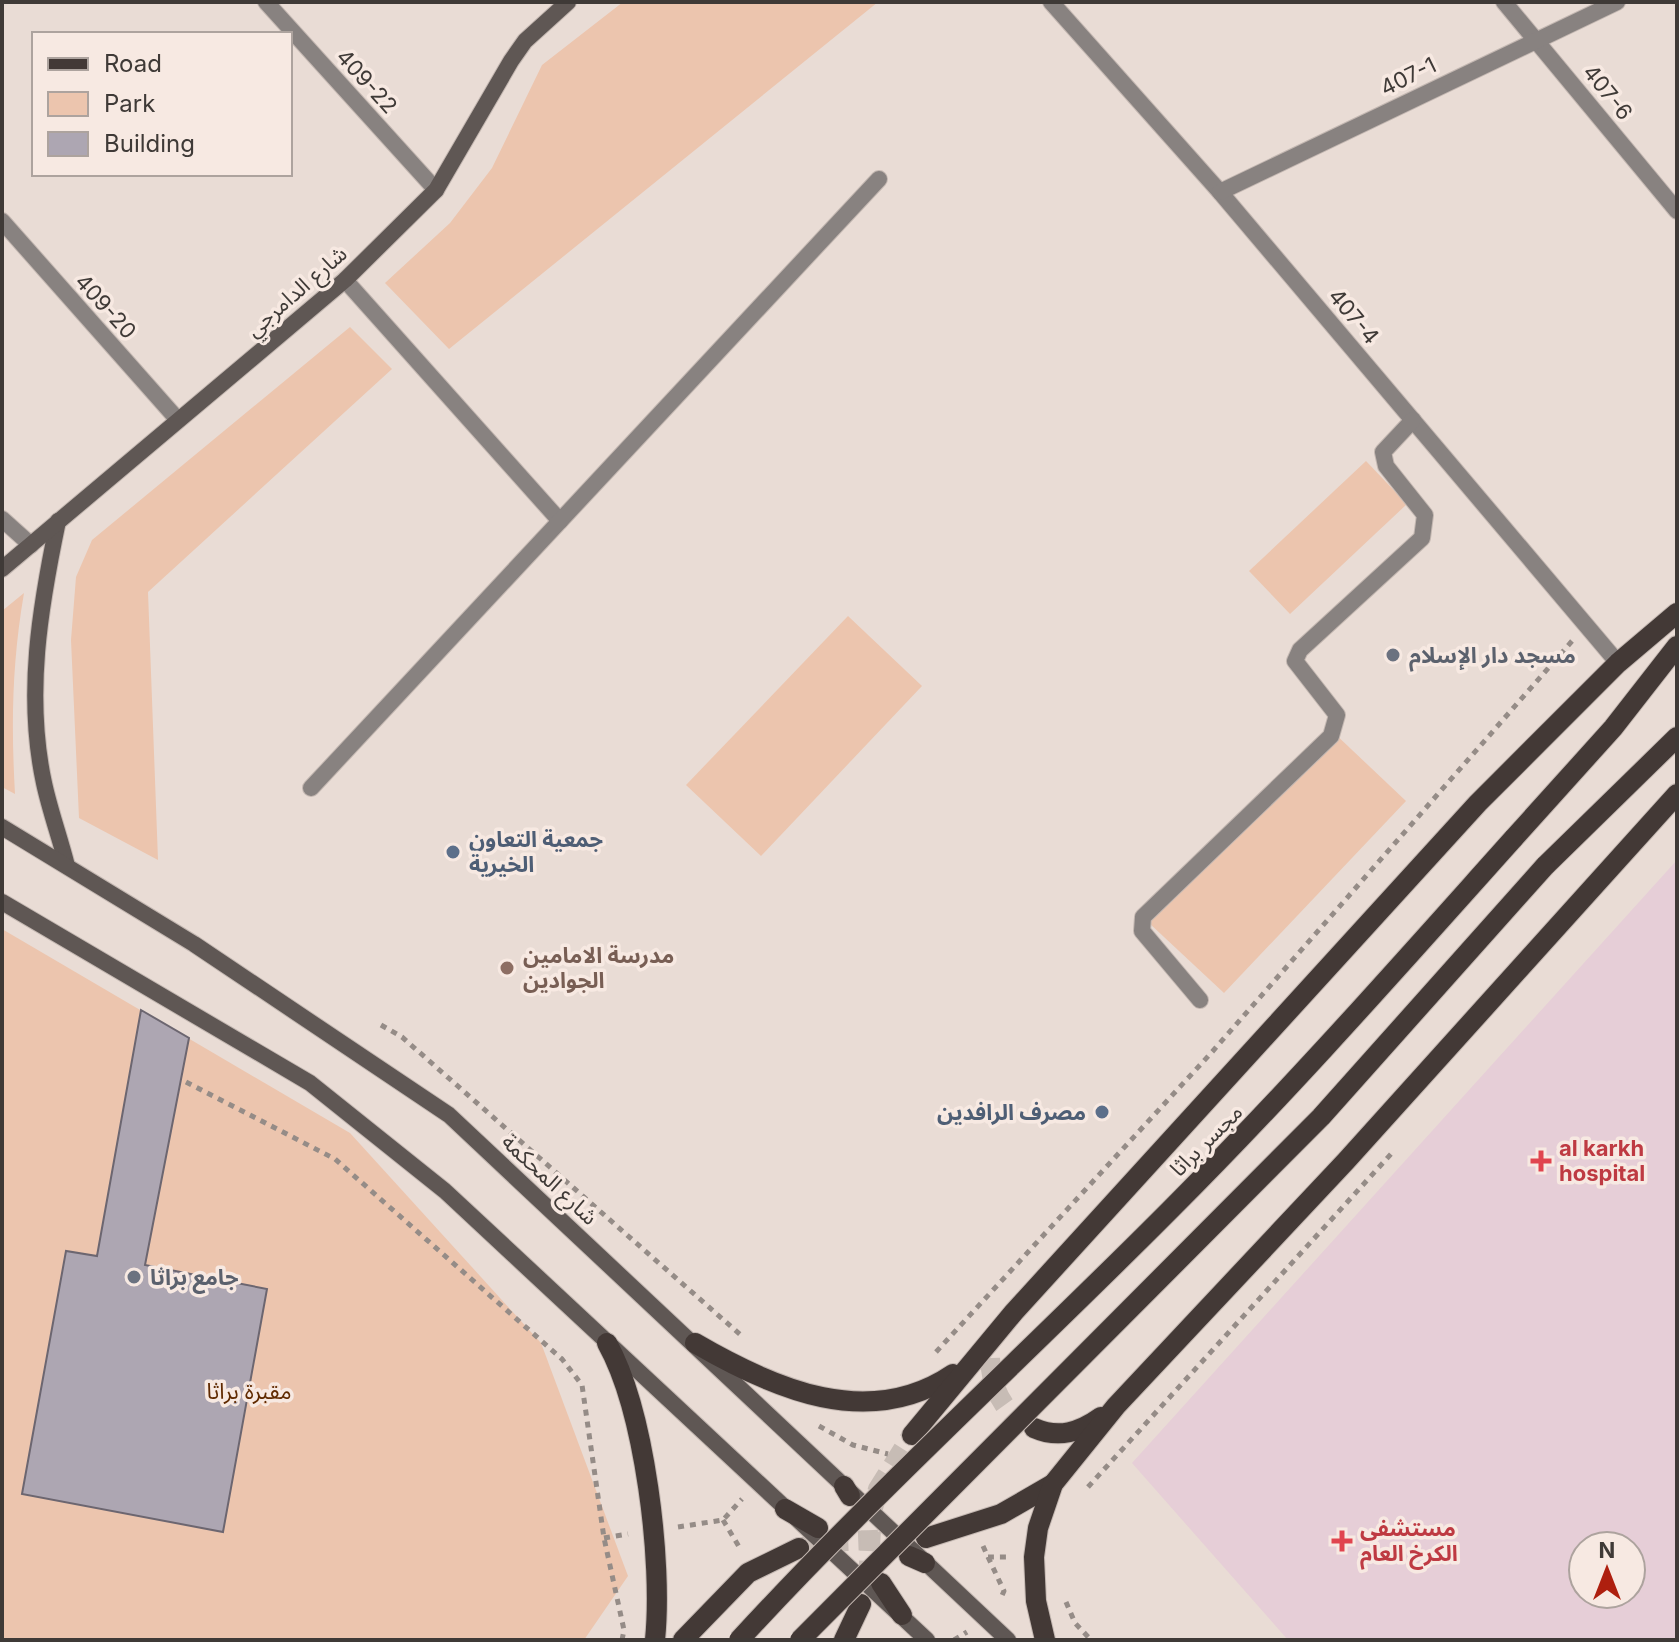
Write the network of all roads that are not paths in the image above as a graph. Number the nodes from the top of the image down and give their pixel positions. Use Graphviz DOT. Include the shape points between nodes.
graph roads {
  1 [pos="266,2"];
  2 [pos="568,2"];
  3 [pos="1051,2"];
  4 [pos="1504,2"];
  5 [pos="1617,2"];
  6 [pos="1536,39"];
  7 [pos="879,179"];
  8 [pos="436,190"];
  9 [pos="1220,192"];
  10 [pos="1677,211"];
  11 [pos="2,221"];
  12 [pos="345,280"];
  13 [pos="178,420"];
  14 [pos="1413,420"];
  15 [pos="2,519"];
  16 [pos="58,521"];
  17 [pos="560,521"];
  18 [pos="31,545"];
  19 [pos="2,569"];
  20 [pos="1677,613"];
  21 [pos="1677,646"];
  22 [pos="1618,663"];
  23 [pos="1677,737"];
  24 [pos="311,788"];
  25 [pos="1677,794"];
  26 [pos="2,827"];
  27 [pos="67,866"];
  28 [pos="2,902"];
  29 [pos="1200,1000"];
  30 [pos="607,1343"];
  31 [pos="695,1343"];
  32 [pos="981,1358"];
  33 [pos="1116,1406"];
  34 [pos="1034,1428"];
  35 [pos="912,1435"];
  36 [pos="1053,1484"];
  37 [pos="785,1509"];
  38 [pos="818,1528"];
  39 [pos="926,1538"];
  40 [pos="799,1548"];
  41 [pos="881,1583"];
  42 [pos="861,1604"];
  43 [pos="902,1615"];
  44 [pos="655,1640"];
  45 [pos="683,1640"];
  46 [pos="739,1640"];
  47 [pos="800,1640"];
  48 [pos="844,1640"];
  49 [pos="927,1640"];
  50 [pos="1008,1640"];
  51 [pos="1045,1640"];
  1 -- 8 [label="street, 409-22"];
  2 -- 8 [label="main road, شارع الدامرجي" via="518,51"];
  3 -- 9 [label="street, 407-4"];
  4 -- 6 [label="street, 407-6"];
  5 -- 6 [label="street, 407-1"];
  6 -- 9 [label="street, 407-1"];
  6 -- 10 [label="street, 407-6"];
  7 -- 17 [label="street"];
  8 -- 12 [label="main road, شارع الدامرجي"];
  9 -- 14 [label="street, 407-4"];
  11 -- 13 [label="street, 409-20"];
  12 -- 13 [label="main road, شارع الدامرجي"];
  12 -- 17 [label="street"];
  13 -- 16 [label="main road, شارع الدامرجي"];
  14 -- 22 [label="street, 407-4"];
  14 -- 29 [label="street" via="1383,452 1386,466 1425,515 1422,538 1300,650 1295,661 1337,715 1331,736 1143,917 1142,931"];
  15 -- 18 [label="street"];
  16 -- 18 [label="main road, شارع الدامرجي"];
  16 -- 27 [label="main road" via="40,607 34,695 44,781"];
  17 -- 24 [label="street"];
  18 -- 19 [label="main road, شارع الدامرجي"];
  20 -- 22 [label="main road"];
  21 -- 46 [label="main road, مجسر براثا, bridge" via="1613,728 1292,1086"];
  22 -- 32 [label="main road" via="1478,803 1014,1312"];
  23 -- 47 [label="main road, bridge" via="1545,866 1321,1117"];
  25 -- 33 [label="main road"];
  26 -- 27 [label="main road, شارع المحكمة"];
  27 -- 31 [label="main road, شارع المحكمة" via="340,1039 449,1115"];
  28 -- 30 [label="main road" via="310,1083 445,1191"];
  30 -- 37 [label="main road"];
  30 -- 44 [label="main road" via="626,1381 637,1424 657,1583"];
  31 -- 32 [label="main road" via="750,1373 834,1402 904,1398"];
  31 -- 50 [label="main road, شارع المحكمة"];
  32 -- 35 [label="main road"];
  33 -- 34 [label="main road" via="1080,1431 1060,1434"];
  33 -- 36 [label="main road"];
  36 -- 39 [label="main road" via="1001,1514"];
  36 -- 51 [label="main road" via="1034,1557"];
  37 -- 38 [label="main road"];
  37 -- 43 [label="main road"];
  40 -- 45 [label="main road" via="748,1573"];
  41 -- 43 [label="main road"];
  42 -- 48 [label="main road"];
  43 -- 49 [label="main road"];
}
